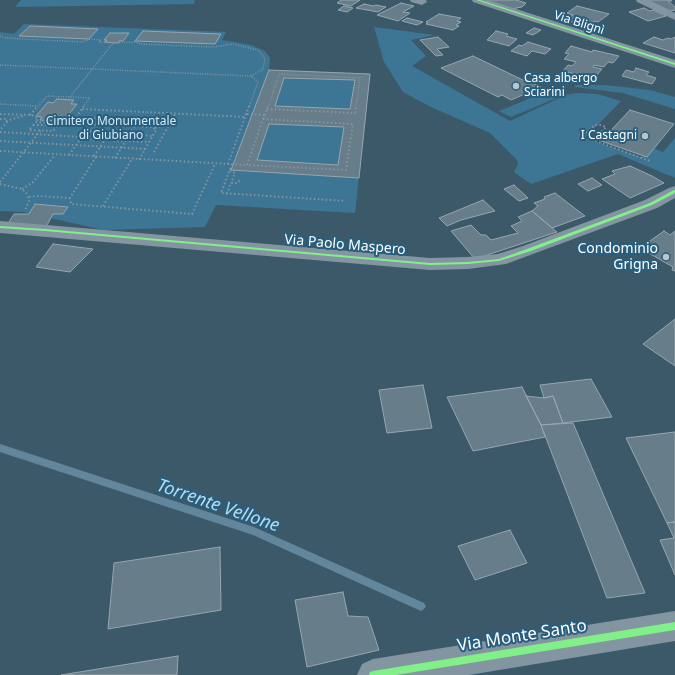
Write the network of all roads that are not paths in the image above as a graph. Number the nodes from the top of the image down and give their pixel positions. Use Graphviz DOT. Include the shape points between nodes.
graph roads {
  1 [pos="477,0"];
  2 [pos="641,0"];
  3 [pos="675,17"];
  4 [pos="675,64"];
  5 [pos="675,191"];
  6 [pos="0,227"];
  7 [pos="675,626"];
  8 [pos="374,675"];
  1 -- 4 [label="street, Via Blignì"];
  2 -- 3 [label="street"];
  5 -- 6 [label="street, Via Paolo Maspero" via="651,204 529,250 499,260 468,263 402,262"];
  7 -- 8 [label="street, Via Monte Santo"];
}
